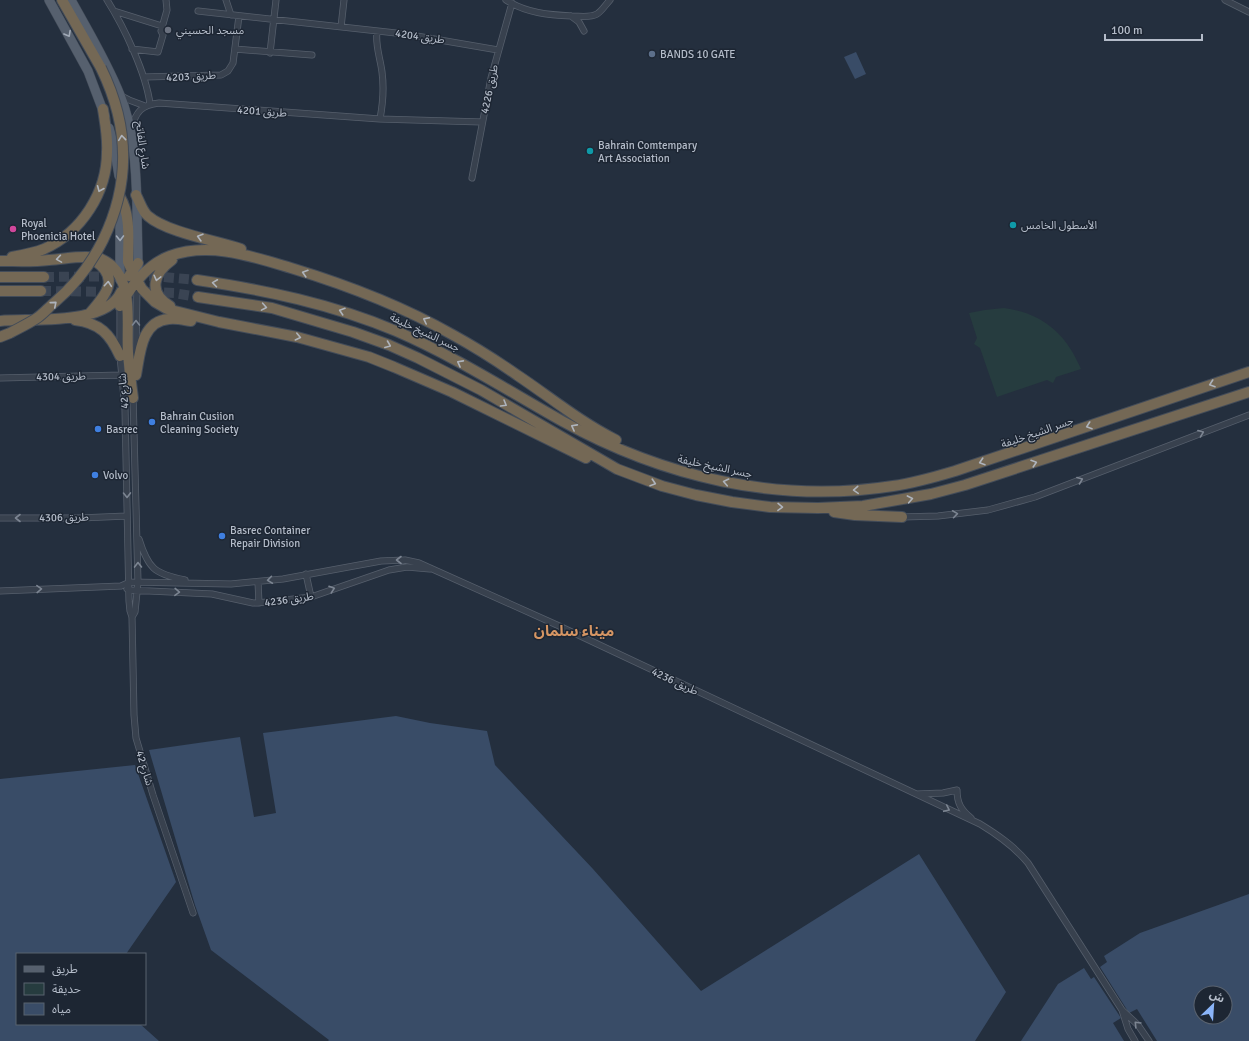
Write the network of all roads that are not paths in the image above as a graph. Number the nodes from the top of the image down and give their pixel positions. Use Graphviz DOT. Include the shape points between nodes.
graph roads {
  1 [pos="49,0"];
  2 [pos="62,0"];
  3 [pos="71,0"];
  4 [pos="107,0"];
  5 [pos="166,0"];
  6 [pos="226,0"];
  7 [pos="276,0"];
  8 [pos="344,0"];
  9 [pos="506,0"];
  10 [pos="610,0"];
  11 [pos="1225,0"];
  12 [pos="512,3"];
  13 [pos="114,11"];
  14 [pos="198,11"];
  15 [pos="1249,12"];
  16 [pos="231,15"];
  17 [pos="239,16"];
  18 [pos="569,16"];
  19 [pos="274,20"];
  20 [pos="162,26"];
  21 [pos="340,27"];
  22 [pos="376,31"];
  23 [pos="584,31"];
  24 [pos="132,49"];
  25 [pos="234,49"];
  26 [pos="498,50"];
  27 [pos="270,53"];
  28 [pos="312,55"];
  29 [pos="144,77"];
  30 [pos="121,95"];
  31 [pos="147,105"];
  32 [pos="103,109"];
  33 [pos="380,119"];
  34 [pos="482,122"];
  35 [pos="130,132"];
  36 [pos="472,178"];
  37 [pos="136,195"];
  38 [pos="120,197"];
  39 [pos="184,252"];
  40 [pos="87,256"];
  41 [pos="0,260"];
  42 [pos="138,263"];
  43 [pos="276,264"];
  44 [pos="132,272"];
  45 [pos="119,274"];
  46 [pos="0,277"];
  47 [pos="44,277"];
  48 [pos="197,280"];
  49 [pos="137,281"];
  50 [pos="0,291"];
  51 [pos="41,291"];
  52 [pos="123,292"];
  53 [pos="198,296"];
  54 [pos="120,306"];
  55 [pos="136,306"];
  56 [pos="183,313"];
  57 [pos="89,315"];
  58 [pos="55,318"];
  59 [pos="0,321"];
  60 [pos="218,322"];
  61 [pos="0,337"];
  62 [pos="120,356"];
  63 [pos="1249,372"];
  64 [pos="122,375"];
  65 [pos="136,375"];
  66 [pos="0,378"];
  67 [pos="1249,392"];
  68 [pos="133,398"];
  69 [pos="1249,415"];
  70 [pos="125,446"];
  71 [pos="134,446"];
  72 [pos="647,461"];
  73 [pos="616,469"];
  74 [pos="818,508"];
  75 [pos="127,516"];
  76 [pos="902,517"];
  77 [pos="0,518"];
  78 [pos="137,532"];
  79 [pos="436,570"];
  80 [pos="306,574"];
  81 [pos="130,582"];
  82 [pos="138,582"];
  83 [pos="258,582"];
  84 [pos="197,583"];
  85 [pos="121,586"];
  86 [pos="129,590"];
  87 [pos="0,591"];
  88 [pos="138,591"];
  89 [pos="311,596"];
  90 [pos="259,603"];
  91 [pos="132,617"];
  92 [pos="914,793"];
  93 [pos="980,824"];
  94 [pos="193,913"];
  95 [pos="1122,1010"];
  96 [pos="1135,1041"];
  97 [pos="1149,1041"];
  1 -- 32 [label="main road, one-way" via="88,71"];
  61 -- 2 [label="highway, one-way, bridge" via="38,318 70,289 90,263 114,216 119,198 123,148 114,96"];
  3 -- 30 [label="main road, شارع الفاتح"];
  4 -- 13 [label="street"];
  5 -- 20 [label="street" via="167,10"];
  6 -- 16 [label="street"];
  7 -- 19 [label="street"];
  8 -- 21 [label="street"];
  9 -- 12 [label="street"];
  10 -- 18 [label="street" via="598,13"];
  11 -- 15 [label="street"];
  12 -- 18 [label="street" via="542,13"];
  12 -- 26 [label="street, طريق 4226"];
  13 -- 20 [label="street"];
  13 -- 24 [label="street"];
  14 -- 16 [label="street, طريق 4204"];
  16 -- 17 [label="street, طريق 4204"];
  17 -- 19 [label="street, طريق 4204"];
  17 -- 25 [label="street, طريق 4203"];
  18 -- 23 [label="street" via="579,22"];
  19 -- 21 [label="street, طريق 4204"];
  19 -- 27 [label="street"];
  20 -- 24 [label="street" via="163,36 158,52"];
  21 -- 22 [label="street, طريق 4204"];
  22 -- 26 [label="street, طريق 4204" via="437,38"];
  22 -- 33 [label="street" via="383,86"];
  24 -- 29 [label="street"];
  25 -- 27 [label="street"];
  25 -- 29 [label="street, طريق 4203" via="233,63 225,73"];
  26 -- 34 [label="street, طريق 4226"];
  27 -- 28 [label="street"];
  29 -- 31 [label="street" via="147,86"];
  30 -- 31 [label="street, طريق 4201" via="128,100"];
  30 -- 35 [label="main road, شارع الفاتح"];
  31 -- 33 [label="street, طريق 4201" via="183,104"];
  31 -- 35 [label="street" via="134,119"];
  32 -- 38 [label="main road" via="118,168"];
  32 -- 41 [label="highway, one-way" via="107,137 106,166 104,180 92,208 71,232 45,248"];
  33 -- 34 [label="street, طريق 4226"];
  34 -- 36 [label="street"];
  35 -- 37 [label="main road, شارع الفاتح" via="135,162"];
  37 -- 42 [label="main road, شارع الفاتح"];
  43 -- 37 [label="highway, one-way" via="255,254 158,223 148,216"];
  38 -- 44 [label="highway" via="126,211 128,262"];
  38 -- 45 [label="main road, one-way"];
  39 -- 43 [label="highway" via="201,250 232,253"];
  39 -- 49 [label="highway" via="157,262"];
  39 -- 56 [label="highway, one-way" via="162,268 156,277 155,286 166,304"];
  40 -- 41 [label="highway, one-way" via="50,260"];
  40 -- 45 [label="highway" via="108,262"];
  57 -- 40 [label="highway, one-way" via="103,299 109,280 105,269"];
  42 -- 44 [label="highway"];
  42 -- 49 [label="main road, شارع الفاتح"];
  72 -- 43 [label="highway, one-way" via="634,449 596,430 454,335 409,312 356,290"];
  44 -- 49 [label="highway"];
  44 -- 52 [label="highway"];
  45 -- 52 [label="highway"];
  46 -- 47 [label="highway"];
  72 -- 48 [label="highway, جسر الشيخ خليفة, one-way" via="588,434 457,361 394,330 312,302 272,292"];
  49 -- 52 [label="highway"];
  49 -- 55 [label="street, شارع الفاتح"];
  49 -- 56 [label="highway" via="155,302"];
  50 -- 51 [label="highway"];
  52 -- 54 [label="highway"];
  52 -- 57 [label="highway" via="118,300"];
  52 -- 68 [label="highway"];
  53 -- 73 [label="highway, one-way" via="272,308 388,345 481,390"];
  54 -- 62 [label="street, شارع 42"];
  65 -- 55 [label="street, شارع 42, one-way"];
  56 -- 60 [label="highway"];
  57 -- 58 [label="highway"];
  58 -- 59 [label="highway"];
  58 -- 62 [label="highway" via="94,324 107,334"];
  60 -- 65 [label="highway" via="168,319 154,325 143,341"];
  60 -- 73 [label="highway, one-way" via="297,337 394,366 585,458"];
  62 -- 64 [label="street, شارع 42"];
  63 -- 72 [label="highway, جسر الشيخ خليفة, one-way" via="956,471 894,486 854,491 770,489 702,477"];
  64 -- 66 [label="street, طريق 4304"];
  64 -- 70 [label="street, شارع 42"];
  65 -- 68 [label="street, شارع 42"];
  74 -- 67 [label="highway, one-way" via="863,506 951,489"];
  68 -- 71 [label="street, شارع 42"];
  76 -- 69 [label="street, one-way" via="988,510 1035,497"];
  70 -- 71 [label="street"];
  70 -- 75 [label="street, شارع 42, one-way"];
  71 -- 78 [label="street, شارع 42"];
  73 -- 74 [label="highway, one-way" via="662,486 732,502 770,507"];
  74 -- 76 [label="highway" via="855,515"];
  75 -- 77 [label="street, طريق 4306, one-way"];
  75 -- 81 [label="street, شارع 42"];
  82 -- 78 [label="street, شارع 42, one-way"];
  78 -- 84 [label="street" via="143,552 152,568 168,576"];
  79 -- 80 [label="street, طريق 4236, one-way" via="412,561 394,560"];
  89 -- 79 [label="street, طريق 4236, one-way" via="388,570 407,567"];
  79 -- 92 [label="street, طريق 4236"];
  80 -- 83 [label="street, طريق 4236, one-way"];
  80 -- 89 [label="street"];
  81 -- 82 [label="street"];
  81 -- 85 [label="street"];
  81 -- 86 [label="street, شارع 42"];
  82 -- 84 [label="street, طريق 4236"];
  82 -- 88 [label="street, شارع 42"];
  83 -- 84 [label="street, طريق 4236"];
  83 -- 90 [label="street"];
  85 -- 86 [label="street"];
  87 -- 85 [label="street, one-way"];
  86 -- 88 [label="street"];
  86 -- 91 [label="street, شارع 42"];
  88 -- 90 [label="street, طريق 4236, one-way" via="212,594"];
  88 -- 91 [label="street, شارع 42"];
  89 -- 90 [label="street, طريق 4236"];
  91 -- 94 [label="street, شارع 42" via="136,738"];
  92 -- 93 [label="street, طريق 4236, one-way"];
  92 -- 93 [label="street, طريق 4236" via="943,793 957,790 960,806"];
  93 -- 95 [label="street" via="1004,839 1028,863"];
  95 -- 96 [label="street"];
  97 -- 95 [label="street, one-way" via="1138,1025"];
}
